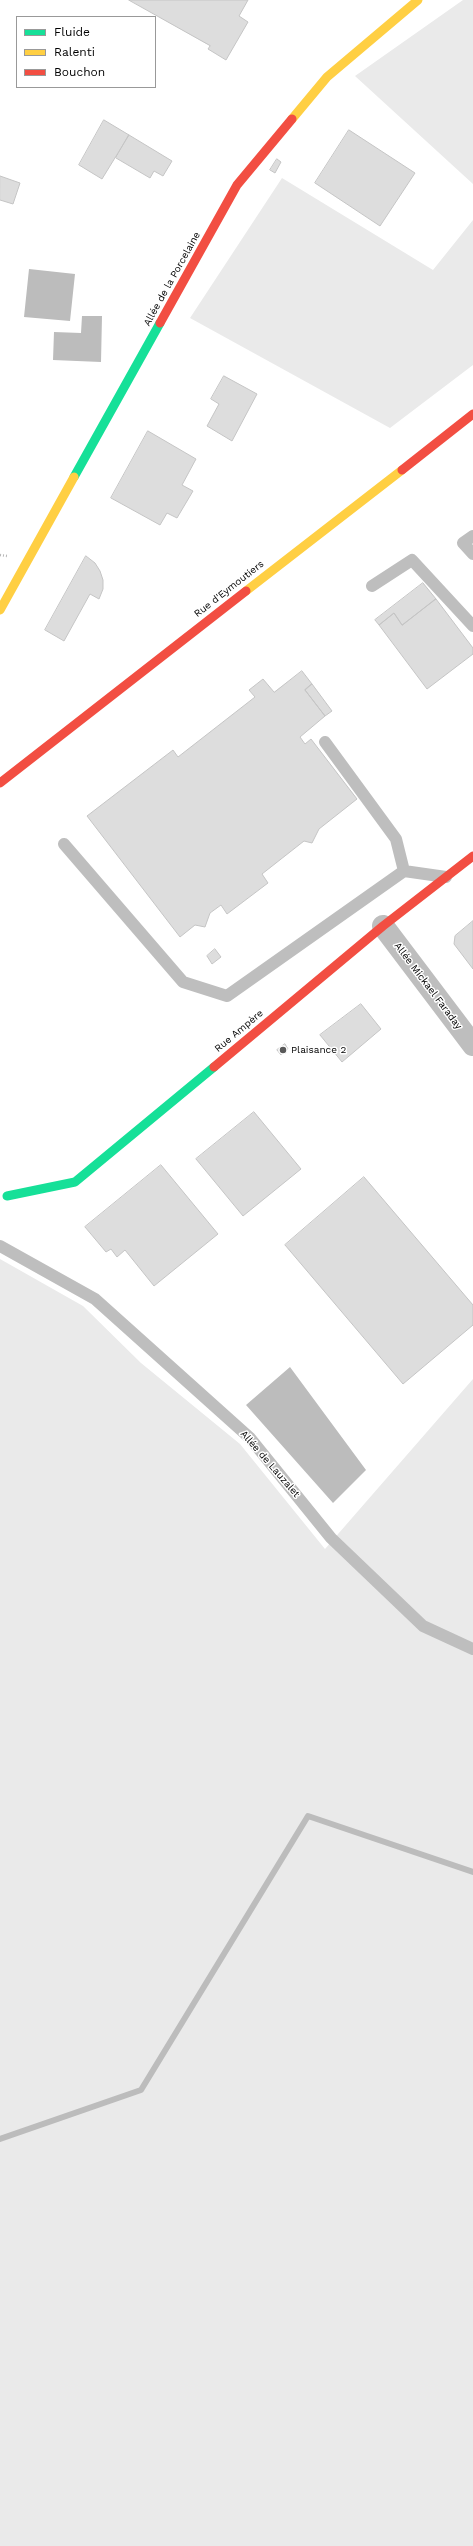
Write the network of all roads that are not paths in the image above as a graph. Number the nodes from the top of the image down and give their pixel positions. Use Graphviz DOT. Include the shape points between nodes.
graph roads {
  1 [pos="418,0"];
  2 [pos="473,414"];
  3 [pos="473,536"];
  4 [pos="473,554"];
  5 [pos="372,586"];
  6 [pos="0,610"];
  7 [pos="473,626"];
  8 [pos="325,742"];
  9 [pos="0,783"];
  10 [pos="64,844"];
  11 [pos="473,856"];
  12 [pos="404,871"];
  13 [pos="446,877"];
  14 [pos="383,926"];
  15 [pos="473,1045"];
  16 [pos="7,1196"];
  17 [pos="0,1246"];
  18 [pos="473,1649"];
  1 -- 6 [label="street, Allée de la Porcelaine" via="327,77 237,185"];
  2 -- 9 [label="street, Rue d'Eymoutiers"];
  3 -- 4 [label="lane" via="463,543"];
  5 -- 7 [label="lane" via="412,560"];
  8 -- 12 [label="lane" via="396,839"];
  10 -- 12 [label="lane" via="183,982 227,996"];
  11 -- 13 [label="street, Rue Ampère"];
  12 -- 13 [label="lane"];
  13 -- 14 [label="street, Rue Ampère"];
  14 -- 15 [label="street, Allée Mickael Faraday"];
  14 -- 16 [label="street, Rue Ampère" via="76,1182"];
  17 -- 18 [label="lane, Allée de Lauzalet" via="95,1299 250,1438 331,1538 423,1626"];
}
